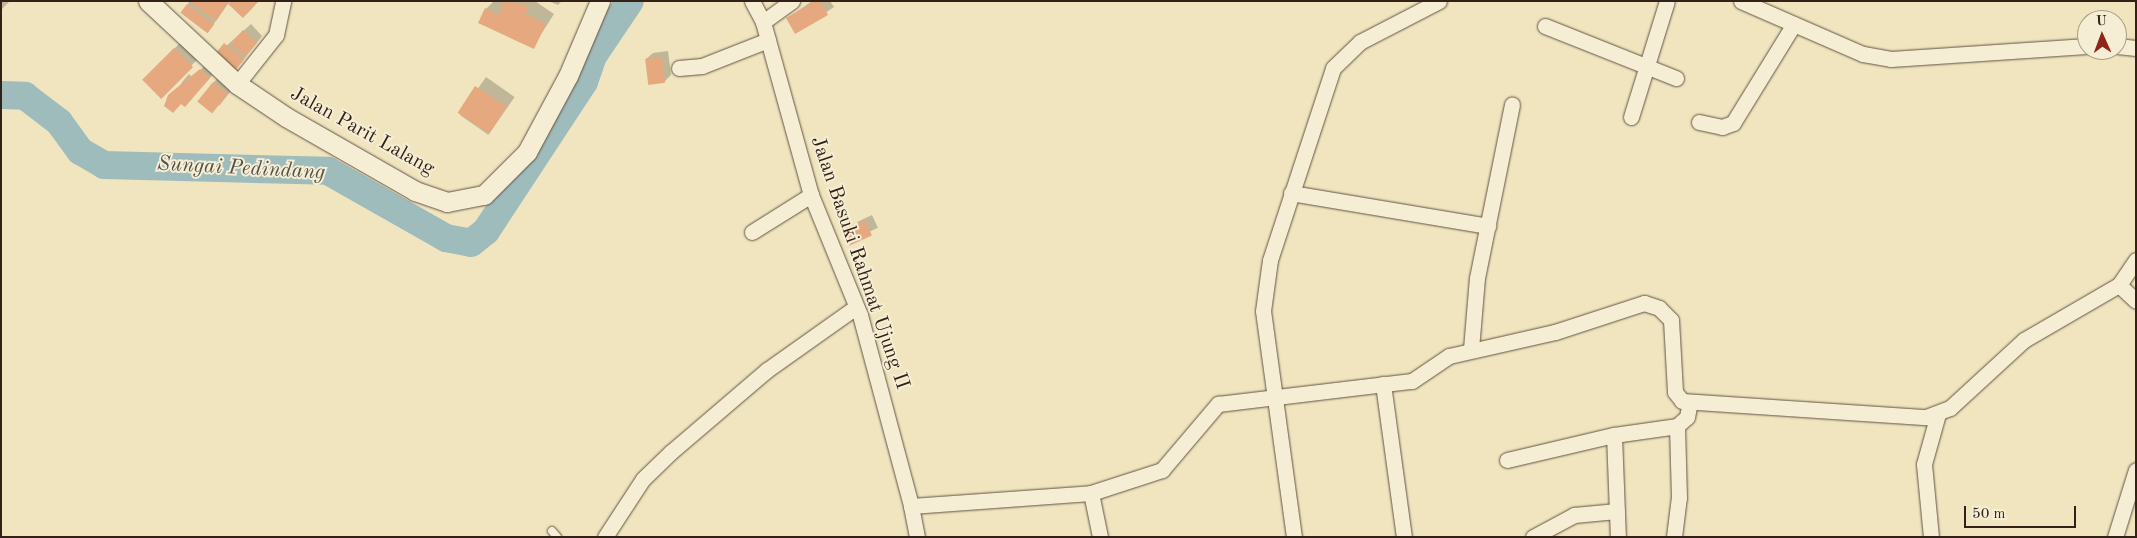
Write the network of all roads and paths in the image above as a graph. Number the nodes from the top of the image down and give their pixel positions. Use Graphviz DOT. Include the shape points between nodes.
graph roads {
  1 [pos="148,1"];
  2 [pos="283,1"];
  3 [pos="600,1"];
  4 [pos="752,1"];
  5 [pos="792,1"];
  6 [pos="1439,1"];
  7 [pos="1668,1"];
  8 [pos="1741,1"];
  9 [pos="763,22"];
  10 [pos="1794,24"];
  11 [pos="1545,26"];
  12 [pos="768,40"];
  13 [pos="2077,47"];
  14 [pos="1647,66"];
  15 [pos="679,68"];
  16 [pos="1676,78"];
  17 [pos="237,84"];
  18 [pos="1512,104"];
  19 [pos="1631,117"];
  20 [pos="1699,122"];
  21 [pos="1291,193"];
  22 [pos="811,195"];
  23 [pos="1488,226"];
  24 [pos="752,232"];
  25 [pos="2136,260"];
  26 [pos="2119,286"];
  27 [pos="2136,301"];
  28 [pos="856,307"];
  29 [pos="1471,349"];
  30 [pos="1383,384"];
  31 [pos="1273,398"];
  32 [pos="1690,402"];
  33 [pos="1938,414"];
  34 [pos="1677,426"];
  35 [pos="1614,435"];
  36 [pos="1508,460"];
  37 [pos="2136,470"];
  38 [pos="1091,493"];
  39 [pos="911,506"];
  40 [pos="1617,510"];
  41 [pos="605,537"];
  42 [pos="917,537"];
  43 [pos="1100,537"];
  44 [pos="1294,537"];
  45 [pos="1404,537"];
  46 [pos="1532,537"];
  47 [pos="1618,537"];
  48 [pos="1674,537"];
  49 [pos="1931,537"];
  50 [pos="2115,537"];
  1 -- 17 [label="street, Jalan Parit Lalang"];
  2 -- 17 [label="street" via="276,35"];
  3 -- 17 [label="street, Jalan Parit Lalang" via="568,76 527,152 491,190 467,201 448,202 415,191 286,117"];
  4 -- 9 [label="street, Jalan Basuki Rahmat Ujung II"];
  5 -- 9 [label="street"];
  6 -- 21 [label="street" via="1360,42 1337,62 1326,83"];
  7 -- 14 [label="street"];
  8 -- 10 [label="street"];
  9 -- 12 [label="street, Jalan Basuki Rahmat Ujung II"];
  10 -- 13 [label="street" via="1863,54 1909,61"];
  10 -- 20 [label="street" via="1733,123 1722,127"];
  11 -- 14 [label="street"];
  12 -- 15 [label="street" via="702,66"];
  12 -- 22 [label="street, Jalan Basuki Rahmat Ujung II"];
  14 -- 16 [label="street"];
  14 -- 19 [label="street"];
  18 -- 23 [label="street"];
  21 -- 23 [label="street"];
  21 -- 31 [label="street" via="1264,285"];
  22 -- 24 [label="street"];
  22 -- 28 [label="street, Jalan Basuki Rahmat Ujung II"];
  23 -- 29 [label="street" via="1477,278"];
  25 -- 26 [label="street"];
  26 -- 27 [label="street"];
  26 -- 33 [label="street" via="2024,340"];
  28 -- 39 [label="street, Jalan Basuki Rahmat Ujung II"];
  28 -- 41 [label="street" via="768,370 671,452 637,487"];
  29 -- 30 [label="street" via="1449,356 1419,378"];
  29 -- 32 [label="street" via="1555,332 1633,304 1649,304 1671,320 1676,395"];
  30 -- 31 [label="street"];
  30 -- 45 [label="street"];
  31 -- 38 [label="street" via="1218,404 1162,470"];
  31 -- 44 [label="street"];
  32 -- 33 [label="street" via="1914,417"];
  32 -- 34 [label="street" via="1687,417"];
  33 -- 49 [label="street" via="1924,464"];
  34 -- 35 [label="street"];
  34 -- 48 [label="street" via="1679,498"];
  35 -- 36 [label="street"];
  35 -- 40 [label="street"];
  37 -- 50 [label="street"];
  38 -- 39 [label="street"];
  38 -- 43 [label="street"];
  39 -- 42 [label="street, Jalan Basuki Rahmat Ujung II"];
  40 -- 46 [label="street" via="1574,515"];
  40 -- 47 [label="street"];
}
